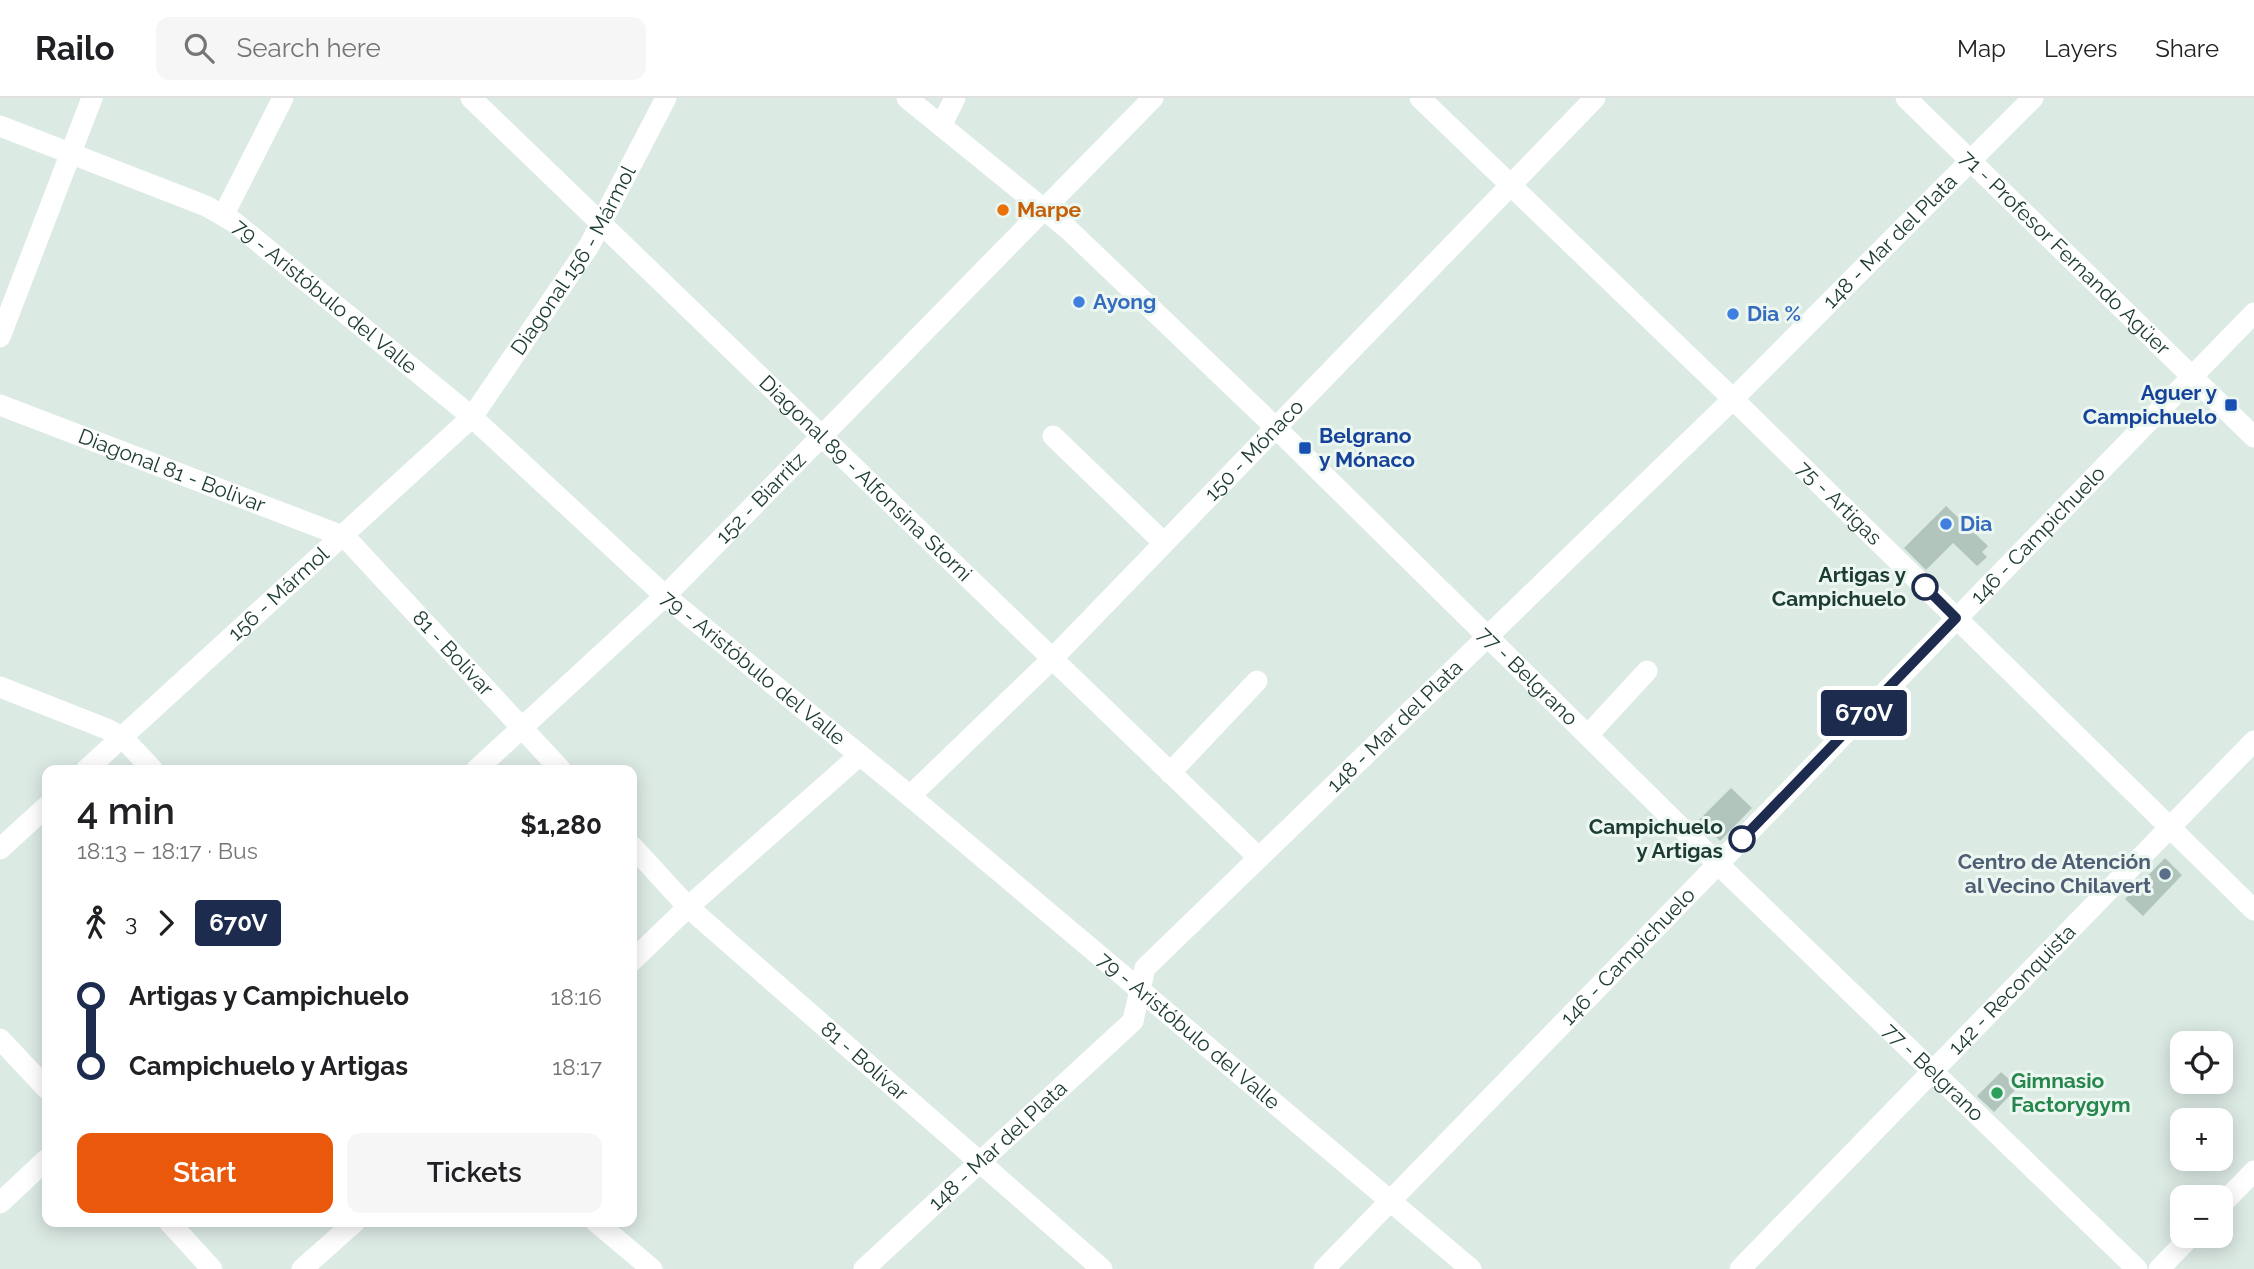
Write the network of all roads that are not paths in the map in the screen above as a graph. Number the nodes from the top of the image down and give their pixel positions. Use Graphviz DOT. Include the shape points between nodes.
graph roads {
  1 [pos="92,98"];
  2 [pos="283,98"];
  3 [pos="471,98"];
  4 [pos="666,98"];
  5 [pos="907,98"];
  6 [pos="955,98"];
  7 [pos="1153,98"];
  8 [pos="1420,98"];
  9 [pos="1595,98"];
  10 [pos="1906,98"];
  11 [pos="2033,98"];
  12 [pos="0,126"];
  13 [pos="941,126"];
  14 [pos="71,152"];
  15 [pos="1971,160"];
  16 [pos="1510,185"];
  17 [pos="1044,208"];
  18 [pos="223,215"];
  19 [pos="602,223"];
  20 [pos="2254,313"];
  21 [pos="0,337"];
  22 [pos="2191,375"];
  23 [pos="1733,399"];
  24 [pos="0,405"];
  25 [pos="472,418"];
  26 [pos="1275,427"];
  27 [pos="820,436"];
  28 [pos="1053,436"];
  29 [pos="2254,437"];
  30 [pos="345,537"];
  31 [pos="1163,542"];
  32 [pos="665,596"];
  33 [pos="1956,618"];
  34 [pos="1488,635"];
  35 [pos="1051,660"];
  36 [pos="1647,671"];
  37 [pos="1257,681"];
  38 [pos="0,687"];
  39 [pos="522,728"];
  40 [pos="1588,736"];
  41 [pos="122,737"];
  42 [pos="2254,741"];
  43 [pos="860,755"];
  44 [pos="91,765"];
  45 [pos="148,765"];
  46 [pos="481,765"];
  47 [pos="556,765"];
  48 [pos="1170,773"];
  49 [pos="910,796"];
  50 [pos="42,811"];
  51 [pos="2170,826"];
  52 [pos="0,849"];
  53 [pos="637,851"];
  54 [pos="1259,858"];
  55 [pos="1718,864"];
  56 [pos="688,907"];
  57 [pos="2254,910"];
  58 [pos="637,956"];
  59 [pos="1140,990"];
  60 [pos="0,1039"];
  61 [pos="1933,1070"];
  62 [pos="42,1084"];
  63 [pos="979,1163"];
  64 [pos="42,1164"];
  65 [pos="2254,1171"];
  66 [pos="2233,1193"];
  67 [pos="1391,1199"];
  68 [pos="0,1203"];
  69 [pos="174,1227"];
  70 [pos="349,1227"];
  71 [pos="602,1227"];
  72 [pos="2179,1248"];
  73 [pos="212,1269"];
  74 [pos="303,1269"];
  75 [pos="652,1269"];
  76 [pos="864,1269"];
  77 [pos="1102,1269"];
  78 [pos="1324,1269"];
  79 [pos="1471,1269"];
  80 [pos="1740,1269"];
  81 [pos="2137,1269"];
  82 [pos="2159,1269"];
  1 -- 14 [label="street"];
  2 -- 18 [label="street"];
  3 -- 19 [label="street, Diagonal 89 - Alfonsina Storni"];
  4 -- 19 [label="street, Diagonal 156 - Mármol"];
  5 -- 13 [label="street, 77 - Belgrano"];
  6 -- 13 [label="street"];
  7 -- 17 [label="street, 152 - Biarritz"];
  8 -- 16 [label="street, 75 - Artigas"];
  9 -- 16 [label="street, 150 - Mónaco"];
  10 -- 15 [label="street, 71 - Profesor Fernando Agüer"];
  11 -- 15 [label="street, 148 - Mar del Plata"];
  12 -- 14 [label="street, 79 - Aristóbulo del Valle"];
  13 -- 17 [label="street, 77 - Belgrano"];
  14 -- 18 [label="street, 79 - Aristóbulo del Valle"];
  14 -- 21 [label="street"];
  15 -- 22 [label="street, 71 - Profesor Fernando Agüer"];
  15 -- 23 [label="street, 148 - Mar del Plata"];
  16 -- 23 [label="street, 75 - Artigas"];
  16 -- 26 [label="street, 150 - Mónaco"];
  17 -- 26 [label="street, 77 - Belgrano"];
  17 -- 27 [label="street, 152 - Biarritz"];
  18 -- 25 [label="street, 79 - Aristóbulo del Valle"];
  19 -- 25 [label="street, Diagonal 156 - Mármol"];
  19 -- 27 [label="street, Diagonal 89 - Alfonsina Storni"];
  20 -- 22 [label="street, 146 - Campichuelo"];
  22 -- 29 [label="street, 71 - Profesor Fernando Agüer"];
  22 -- 33 [label="street, 146 - Campichuelo"];
  23 -- 33 [label="street, 75 - Artigas"];
  23 -- 34 [label="street, 148 - Mar del Plata"];
  24 -- 30 [label="street, Diagonal 81 - Bolivar"];
  25 -- 30 [label="street, 156 - Mármol"];
  25 -- 32 [label="street, 79 - Aristóbulo del Valle"];
  26 -- 31 [label="street, 150 - Mónaco"];
  26 -- 34 [label="street, 77 - Belgrano"];
  27 -- 32 [label="street, 152 - Biarritz"];
  27 -- 35 [label="street, Diagonal 89 - Alfonsina Storni"];
  28 -- 31 [label="street"];
  30 -- 39 [label="street, 81 - Bolívar"];
  30 -- 41 [label="street, 156 - Mármol"];
  31 -- 35 [label="street, 150 - Mónaco"];
  32 -- 39 [label="street, 152 - Biarritz"];
  32 -- 43 [label="street, 79 - Aristóbulo del Valle"];
  33 -- 51 [label="street, 75 - Artigas"];
  33 -- 55 [label="street, 146 - Campichuelo"];
  34 -- 40 [label="street, 77 - Belgrano"];
  34 -- 54 [label="street, 148 - Mar del Plata"];
  35 -- 48 [label="street, Diagonal 89 - Alfonsina Storni"];
  35 -- 49 [label="street, 150 - Mónaco"];
  36 -- 40 [label="street"];
  37 -- 48 [label="street"];
  38 -- 41 [label="street"];
  39 -- 46 [label="street, 152 - Biarritz"];
  39 -- 47 [label="street, 81 - Bolívar"];
  40 -- 55 [label="street, 77 - Belgrano"];
  41 -- 44 [label="street, 156 - Mármol"];
  41 -- 45 [label="street"];
  42 -- 51 [label="street, 142 - Reconquista"];
  43 -- 49 [label="street, 79 - Aristóbulo del Valle"];
  43 -- 56 [label="street"];
  48 -- 54 [label="street, Diagonal 89 - Alfonsina Storni"];
  49 -- 59 [label="street, 79 - Aristóbulo del Valle"];
  50 -- 52 [label="street"];
  51 -- 57 [label="street, 75 - Artigas"];
  51 -- 61 [label="street, 142 - Reconquista"];
  53 -- 56 [label="street, 81 - Bolívar"];
  54 -- 59 [label="street, 148 - Mar del Plata" via="1145,968"];
  55 -- 61 [label="street, 77 - Belgrano"];
  55 -- 67 [label="street, 146 - Campichuelo"];
  56 -- 58 [label="street"];
  56 -- 63 [label="street, 81 - Bolívar"];
  59 -- 63 [label="street, 148 - Mar del Plata" via="1133,1021"];
  59 -- 67 [label="street, 79 - Aristóbulo del Valle"];
  60 -- 62 [label="street"];
  61 -- 80 [label="street, 142 - Reconquista"];
  61 -- 81 [label="street, 77 - Belgrano"];
  63 -- 76 [label="street, 148 - Mar del Plata"];
  63 -- 77 [label="street, 81 - Bolívar"];
  64 -- 68 [label="street"];
  65 -- 66 [label="street"];
  67 -- 78 [label="street, 146 - Campichuelo"];
  67 -- 79 [label="street, 79 - Aristóbulo del Valle"];
  69 -- 73 [label="street"];
  70 -- 74 [label="street"];
  71 -- 75 [label="street"];
  72 -- 82 [label="street"];
}
